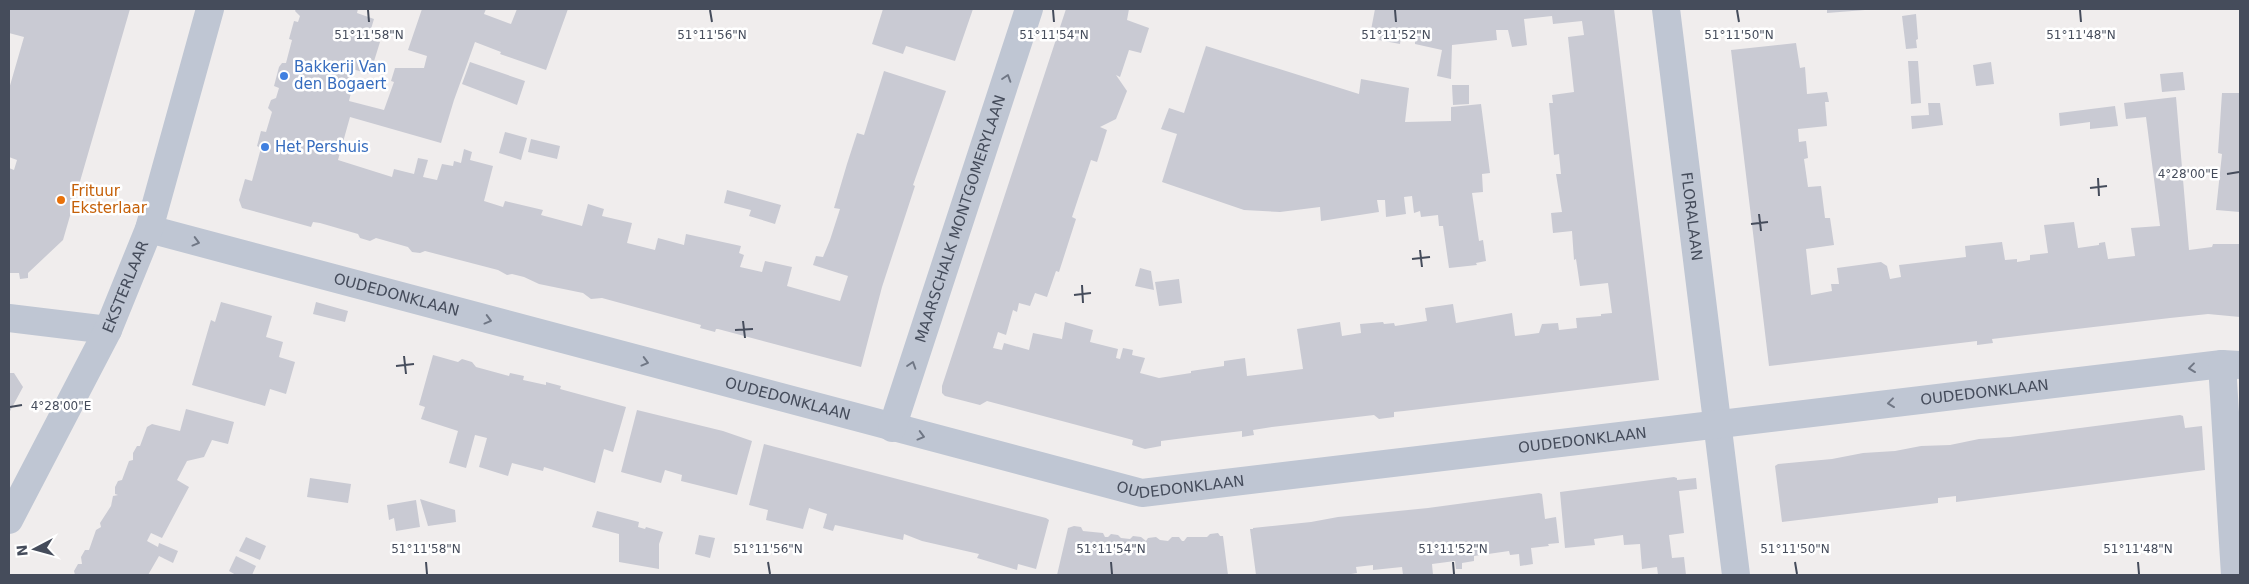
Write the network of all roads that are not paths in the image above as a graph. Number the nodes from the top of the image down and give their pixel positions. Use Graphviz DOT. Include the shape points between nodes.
graph roads {
  1 [pos="210,9"];
  2 [pos="1029,9"];
  3 [pos="1666,9"];
  4 [pos="149,229"];
  5 [pos="9,318"];
  6 [pos="108,330"];
  7 [pos="2231,365"];
  8 [pos="1719,424"];
  9 [pos="892,428"];
  10 [pos="9,520"];
  11 [pos="1736,575"];
  12 [pos="2235,575"];
  1 -- 4 [label="street, EKSTERLAAR"];
  9 -- 2 [label="street, MAARSCHALK MONTGOMERYLAAN, one-way"];
  3 -- 8 [label="street, FLORALAAN"];
  4 -- 6 [label="street, EKSTERLAAR"];
  4 -- 9 [label="street, OUDEDONKLAAN, one-way"];
  5 -- 6 [label="street"];
  6 -- 10 [label="street, EKSTERLAAR"];
  7 -- 8 [label="street, OUDEDONKLAAN, one-way"];
  7 -- 12 [label="street"];
  9 -- 8 [label="street, OUDEDONKLAAN, one-way" via="1142,494"];
  8 -- 11 [label="street, FLORALAAN"];
}
